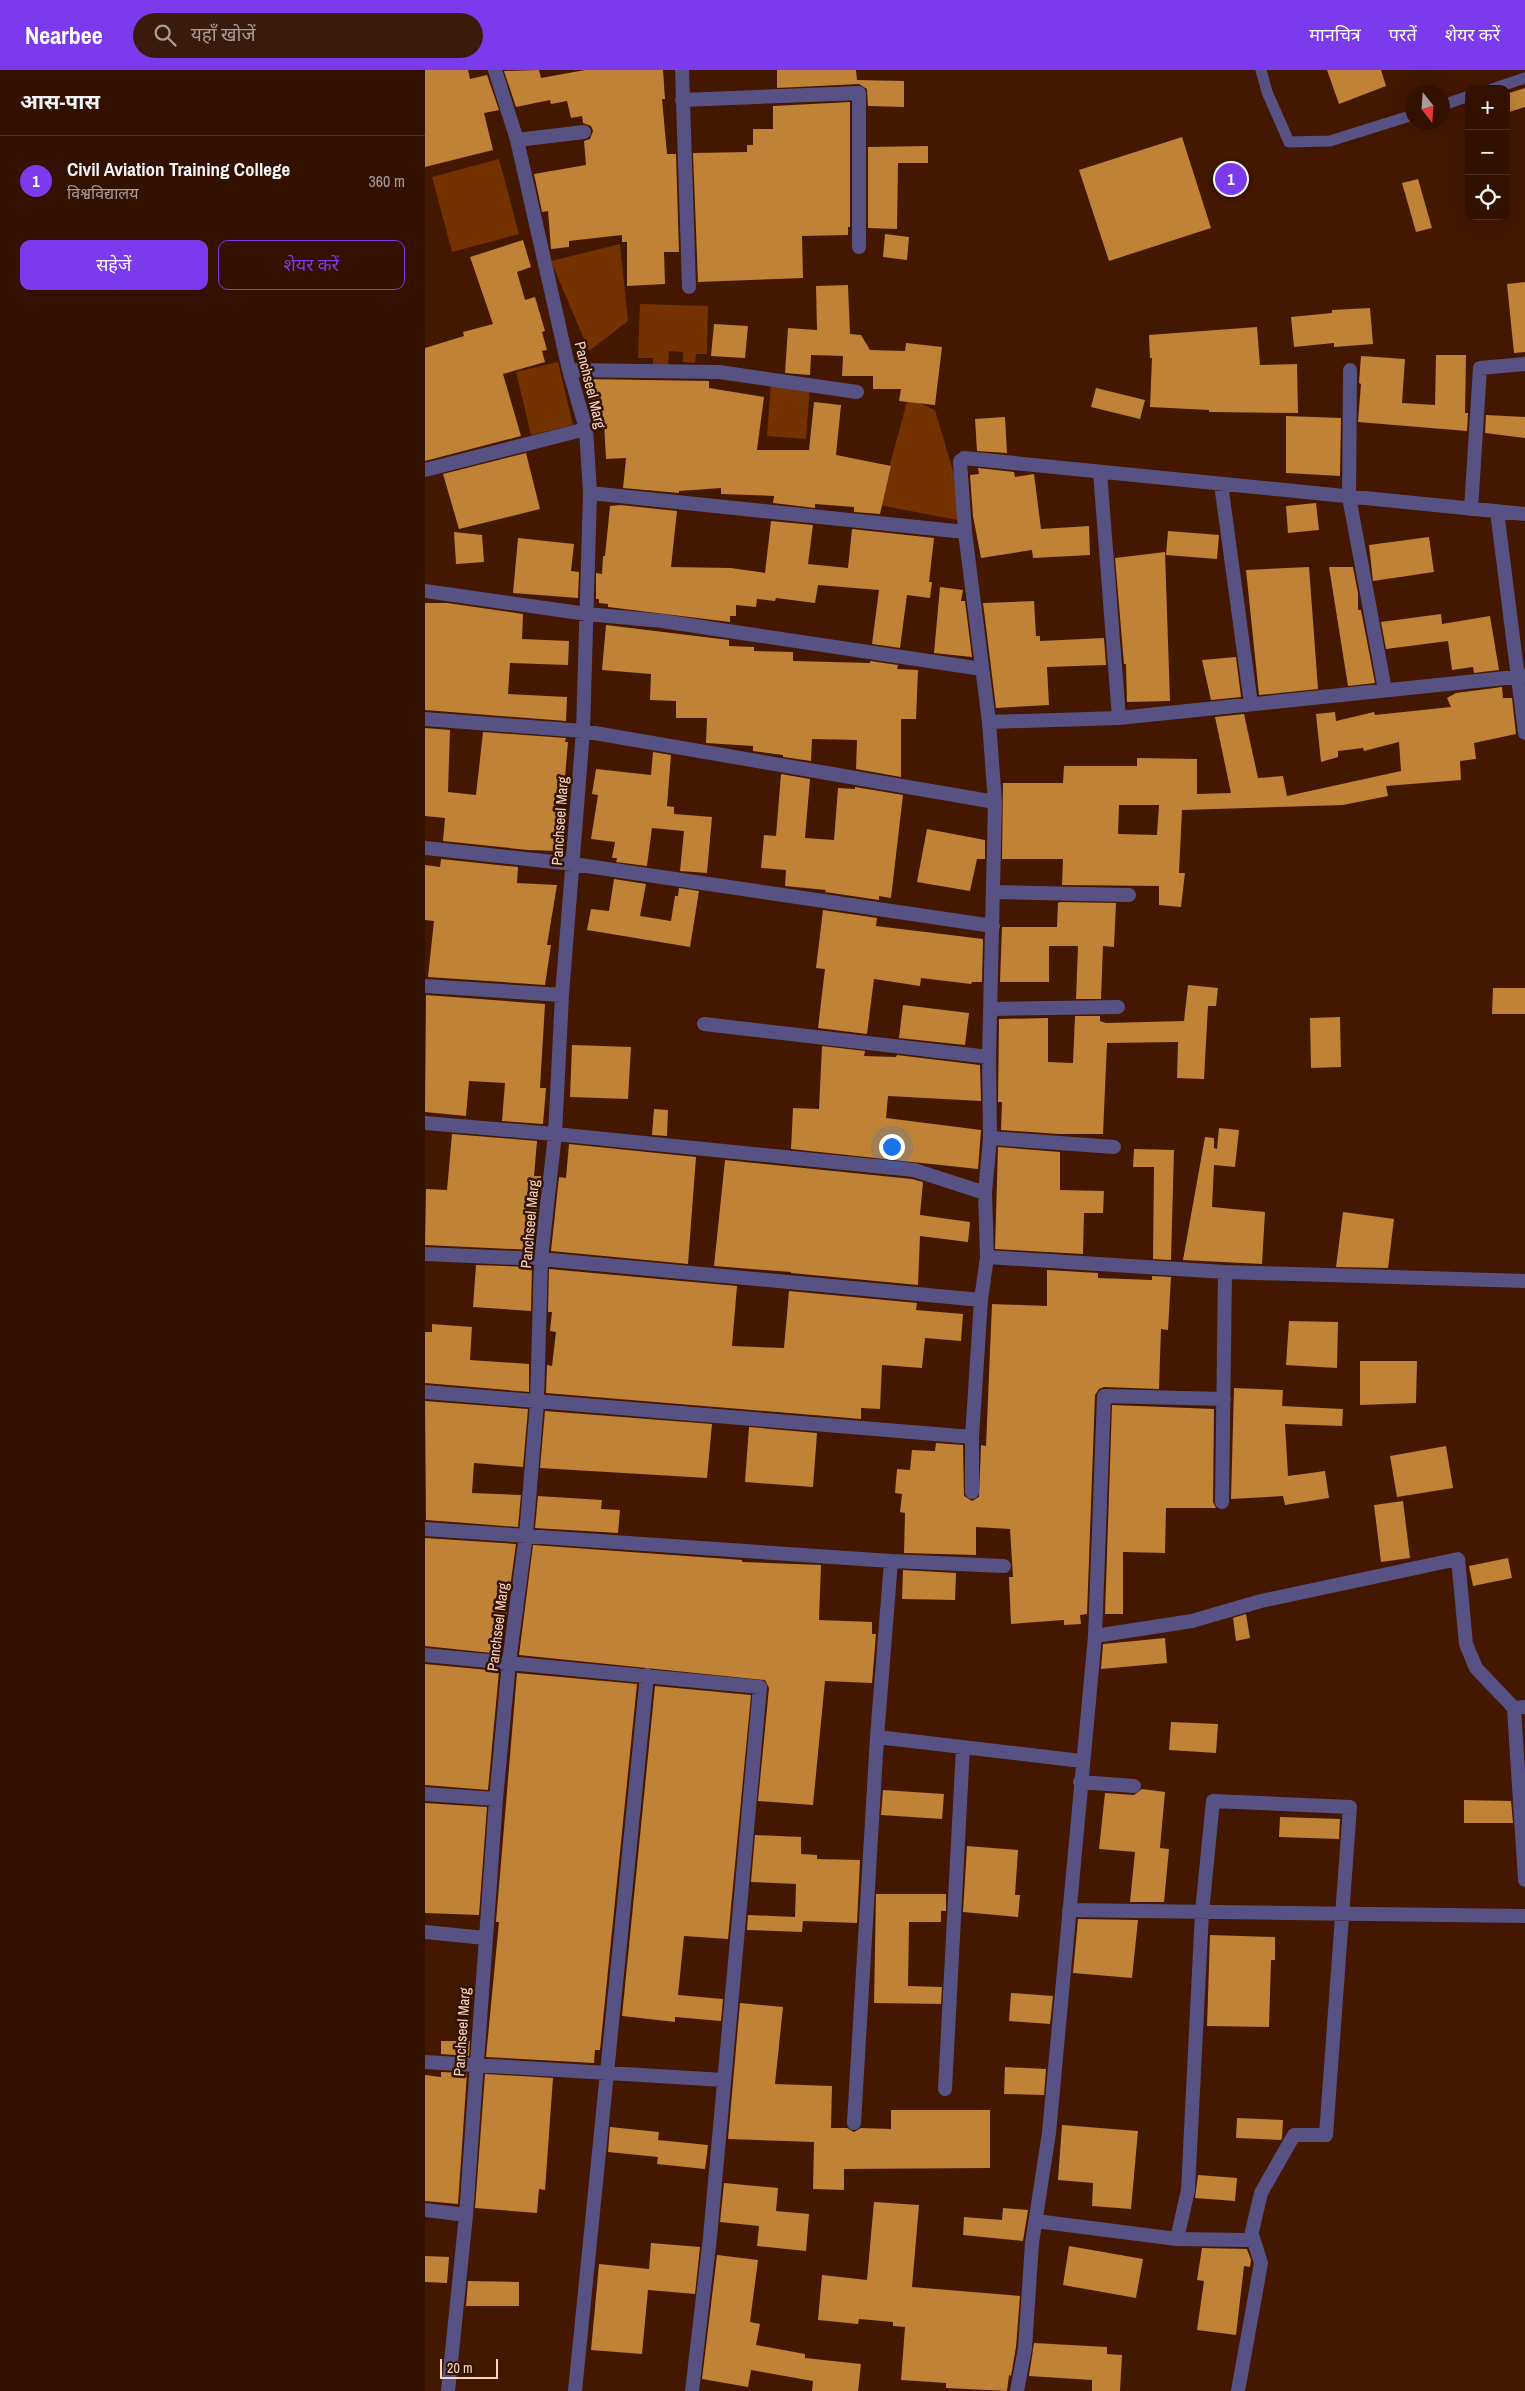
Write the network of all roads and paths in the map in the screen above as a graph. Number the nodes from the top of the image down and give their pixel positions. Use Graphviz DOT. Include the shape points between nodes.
graph roads {
  1 [pos="495,70"];
  2 [pos="682,70"];
  3 [pos="1261,70"];
  4 [pos="1525,78"];
  5 [pos="1505,85"];
  6 [pos="1465,97"];
  7 [pos="682,100"];
  8 [pos="1450,103"];
  9 [pos="1405,118"];
  10 [pos="584,132"];
  11 [pos="517,140"];
  12 [pos="859,247"];
  13 [pos="689,288"];
  14 [pos="1525,364"];
  15 [pos="569,370"];
  16 [pos="1349,370"];
  17 [pos="857,392"];
  18 [pos="586,429"];
  19 [pos="425,470"];
  20 [pos="1100,472"];
  21 [pos="1221,484"];
  22 [pos="590,493"];
  23 [pos="1349,497"];
  24 [pos="1471,509"];
  25 [pos="1497,512"];
  26 [pos="1525,514"];
  27 [pos="965,532"];
  28 [pos="425,591"];
  29 [pos="587,614"];
  30 [pos="981,668"];
  31 [pos="1521,676"];
  32 [pos="1385,690"];
  33 [pos="1251,704"];
  34 [pos="1119,718"];
  35 [pos="425,719"];
  36 [pos="989,722"];
  37 [pos="583,731"];
  38 [pos="1525,733"];
  39 [pos="995,802"];
  40 [pos="425,848"];
  41 [pos="573,864"];
  42 [pos="993,892"];
  43 [pos="1129,895"];
  44 [pos="993,926"];
  45 [pos="425,986"];
  46 [pos="562,994"];
  47 [pos="1118,1007"];
  48 [pos="991,1009"];
  49 [pos="704,1024"];
  50 [pos="989,1057"];
  51 [pos="425,1123"];
  52 [pos="555,1134"];
  53 [pos="990,1138"];
  54 [pos="1114,1147"];
  55 [pos="985,1193"];
  56 [pos="425,1254"];
  57 [pos="987,1258"];
  58 [pos="541,1259"];
  59 [pos="1225,1272"];
  60 [pos="1525,1281"];
  61 [pos="981,1300"];
  62 [pos="425,1392"];
  63 [pos="1224,1398"];
  64 [pos="537,1403"];
  65 [pos="972,1437"];
  66 [pos="972,1492"];
  67 [pos="1223,1502"];
  68 [pos="425,1529"];
  69 [pos="526,1535"];
  70 [pos="891,1562"];
  71 [pos="1004,1566"];
  72 [pos="1095,1636"];
  73 [pos="425,1655"];
  74 [pos="509,1662"];
  75 [pos="647,1675"];
  76 [pos="1520,1708"];
  77 [pos="877,1737"];
  78 [pos="963,1747"];
  79 [pos="1082,1761"];
  80 [pos="1080,1782"];
  81 [pos="1134,1786"];
  82 [pos="425,1794"];
  83 [pos="496,1799"];
  84 [pos="1525,1880"];
  85 [pos="1069,1910"];
  86 [pos="1202,1912"];
  87 [pos="1341,1914"];
  88 [pos="1525,1916"];
  89 [pos="425,1932"];
  90 [pos="485,1938"];
  91 [pos="425,2062"];
  92 [pos="476,2065"];
  93 [pos="607,2073"];
  94 [pos="724,2080"];
  95 [pos="945,2090"];
  96 [pos="854,2123"];
  97 [pos="425,2210"];
  98 [pos="465,2215"];
  99 [pos="1036,2221"];
  100 [pos="1252,2235"];
  101 [pos="1177,2239"];
  102 [pos="448,2391"];
  103 [pos="575,2391"];
  104 [pos="692,2391"];
  105 [pos="1017,2391"];
  106 [pos="1238,2391"];
  1 -- 11 [label="street, Panchseel Marg"];
  2 -- 7 [label="street"];
  3 -- 9 [label="lane" via="1289,142 1330,141"];
  4 -- 5 [label="lane"];
  6 -- 8 [label="lane"];
  7 -- 12 [label="street" via="859,93"];
  7 -- 13 [label="street"];
  10 -- 11 [label="street"];
  11 -- 15 [label="street, Panchseel Marg"];
  14 -- 24 [label="street" via="1480,368"];
  15 -- 17 [label="street" via="719,372"];
  15 -- 18 [label="street, Panchseel Marg"];
  16 -- 23 [label="street"];
  18 -- 19 [label="street"];
  18 -- 22 [label="street, Panchseel Marg"];
  20 -- 21 [label="street"];
  20 -- 27 [label="street" via="964,458 960,461"];
  20 -- 34 [label="street"];
  21 -- 23 [label="street"];
  21 -- 33 [label="street"];
  22 -- 27 [label="street"];
  22 -- 29 [label="street, Panchseel Marg"];
  23 -- 24 [label="street"];
  23 -- 32 [label="street"];
  24 -- 25 [label="street"];
  25 -- 26 [label="street"];
  25 -- 31 [label="street"];
  27 -- 30 [label="street"];
  28 -- 29 [label="street"];
  29 -- 30 [label="street" via="662,621"];
  29 -- 37 [label="street, Panchseel Marg"];
  30 -- 36 [label="street"];
  31 -- 32 [label="street"];
  31 -- 38 [label="street"];
  32 -- 33 [label="street"];
  33 -- 34 [label="street"];
  34 -- 36 [label="street"];
  35 -- 37 [label="street"];
  36 -- 39 [label="street"];
  37 -- 39 [label="street"];
  37 -- 41 [label="street, Panchseel Marg"];
  39 -- 42 [label="street"];
  40 -- 41 [label="street"];
  41 -- 44 [label="street"];
  41 -- 46 [label="street, Panchseel Marg"];
  42 -- 43 [label="street"];
  42 -- 44 [label="street"];
  44 -- 48 [label="street"];
  45 -- 46 [label="street"];
  46 -- 52 [label="street, Panchseel Marg"];
  47 -- 48 [label="street"];
  48 -- 50 [label="street"];
  49 -- 50 [label="street"];
  50 -- 53 [label="street"];
  51 -- 52 [label="street"];
  52 -- 55 [label="street" via="914,1170"];
  52 -- 58 [label="street, Panchseel Marg"];
  53 -- 54 [label="street"];
  53 -- 55 [label="street"];
  55 -- 57 [label="street"];
  56 -- 58 [label="street"];
  57 -- 59 [label="street"];
  57 -- 61 [label="street"];
  58 -- 61 [label="street"];
  58 -- 64 [label="street, Panchseel Marg"];
  59 -- 60 [label="street"];
  59 -- 63 [label="street"];
  61 -- 65 [label="street"];
  62 -- 64 [label="street"];
  63 -- 67 [label="street"];
  63 -- 72 [label="street" via="1105,1396"];
  64 -- 65 [label="street"];
  64 -- 69 [label="street, Panchseel Marg"];
  65 -- 66 [label="street"];
  68 -- 69 [label="street"];
  69 -- 70 [label="street"];
  69 -- 74 [label="street, Panchseel Marg"];
  70 -- 71 [label="street"];
  70 -- 77 [label="street"];
  72 -- 76 [label="street" via="1192,1621 1261,1601 1458,1559 1466,1644 1476,1668"];
  72 -- 79 [label="street"];
  73 -- 74 [label="street"];
  74 -- 75 [label="street"];
  74 -- 83 [label="street, Panchseel Marg"];
  75 -- 93 [label="street"];
  75 -- 94 [label="street" via="760,1687"];
  76 -- 84 [label="street"];
  77 -- 78 [label="street"];
  77 -- 96 [label="street"];
  78 -- 79 [label="street"];
  78 -- 95 [label="street"];
  79 -- 80 [label="street"];
  80 -- 81 [label="street"];
  80 -- 85 [label="street"];
  82 -- 83 [label="street"];
  83 -- 90 [label="street, Panchseel Marg"];
  85 -- 86 [label="street"];
  85 -- 99 [label="street" via="1049,2133"];
  86 -- 87 [label="street"];
  86 -- 87 [label="street" via="1213,1802 1350,1807"];
  86 -- 101 [label="street" via="1188,2190"];
  87 -- 88 [label="street"];
  87 -- 100 [label="street" via="1326,2135 1294,2135 1261,2193"];
  89 -- 90 [label="street"];
  90 -- 92 [label="street, Panchseel Marg"];
  91 -- 92 [label="street"];
  92 -- 93 [label="street"];
  92 -- 98 [label="street, Panchseel Marg"];
  93 -- 94 [label="street"];
  93 -- 103 [label="street"];
  94 -- 104 [label="street"];
  97 -- 98 [label="street"];
  98 -- 102 [label="street, Panchseel Marg"];
  99 -- 101 [label="street"];
  99 -- 105 [label="street" via="1025,2348"];
  100 -- 101 [label="street" via="1251,2240"];
  100 -- 106 [label="street" via="1261,2263"];
}
